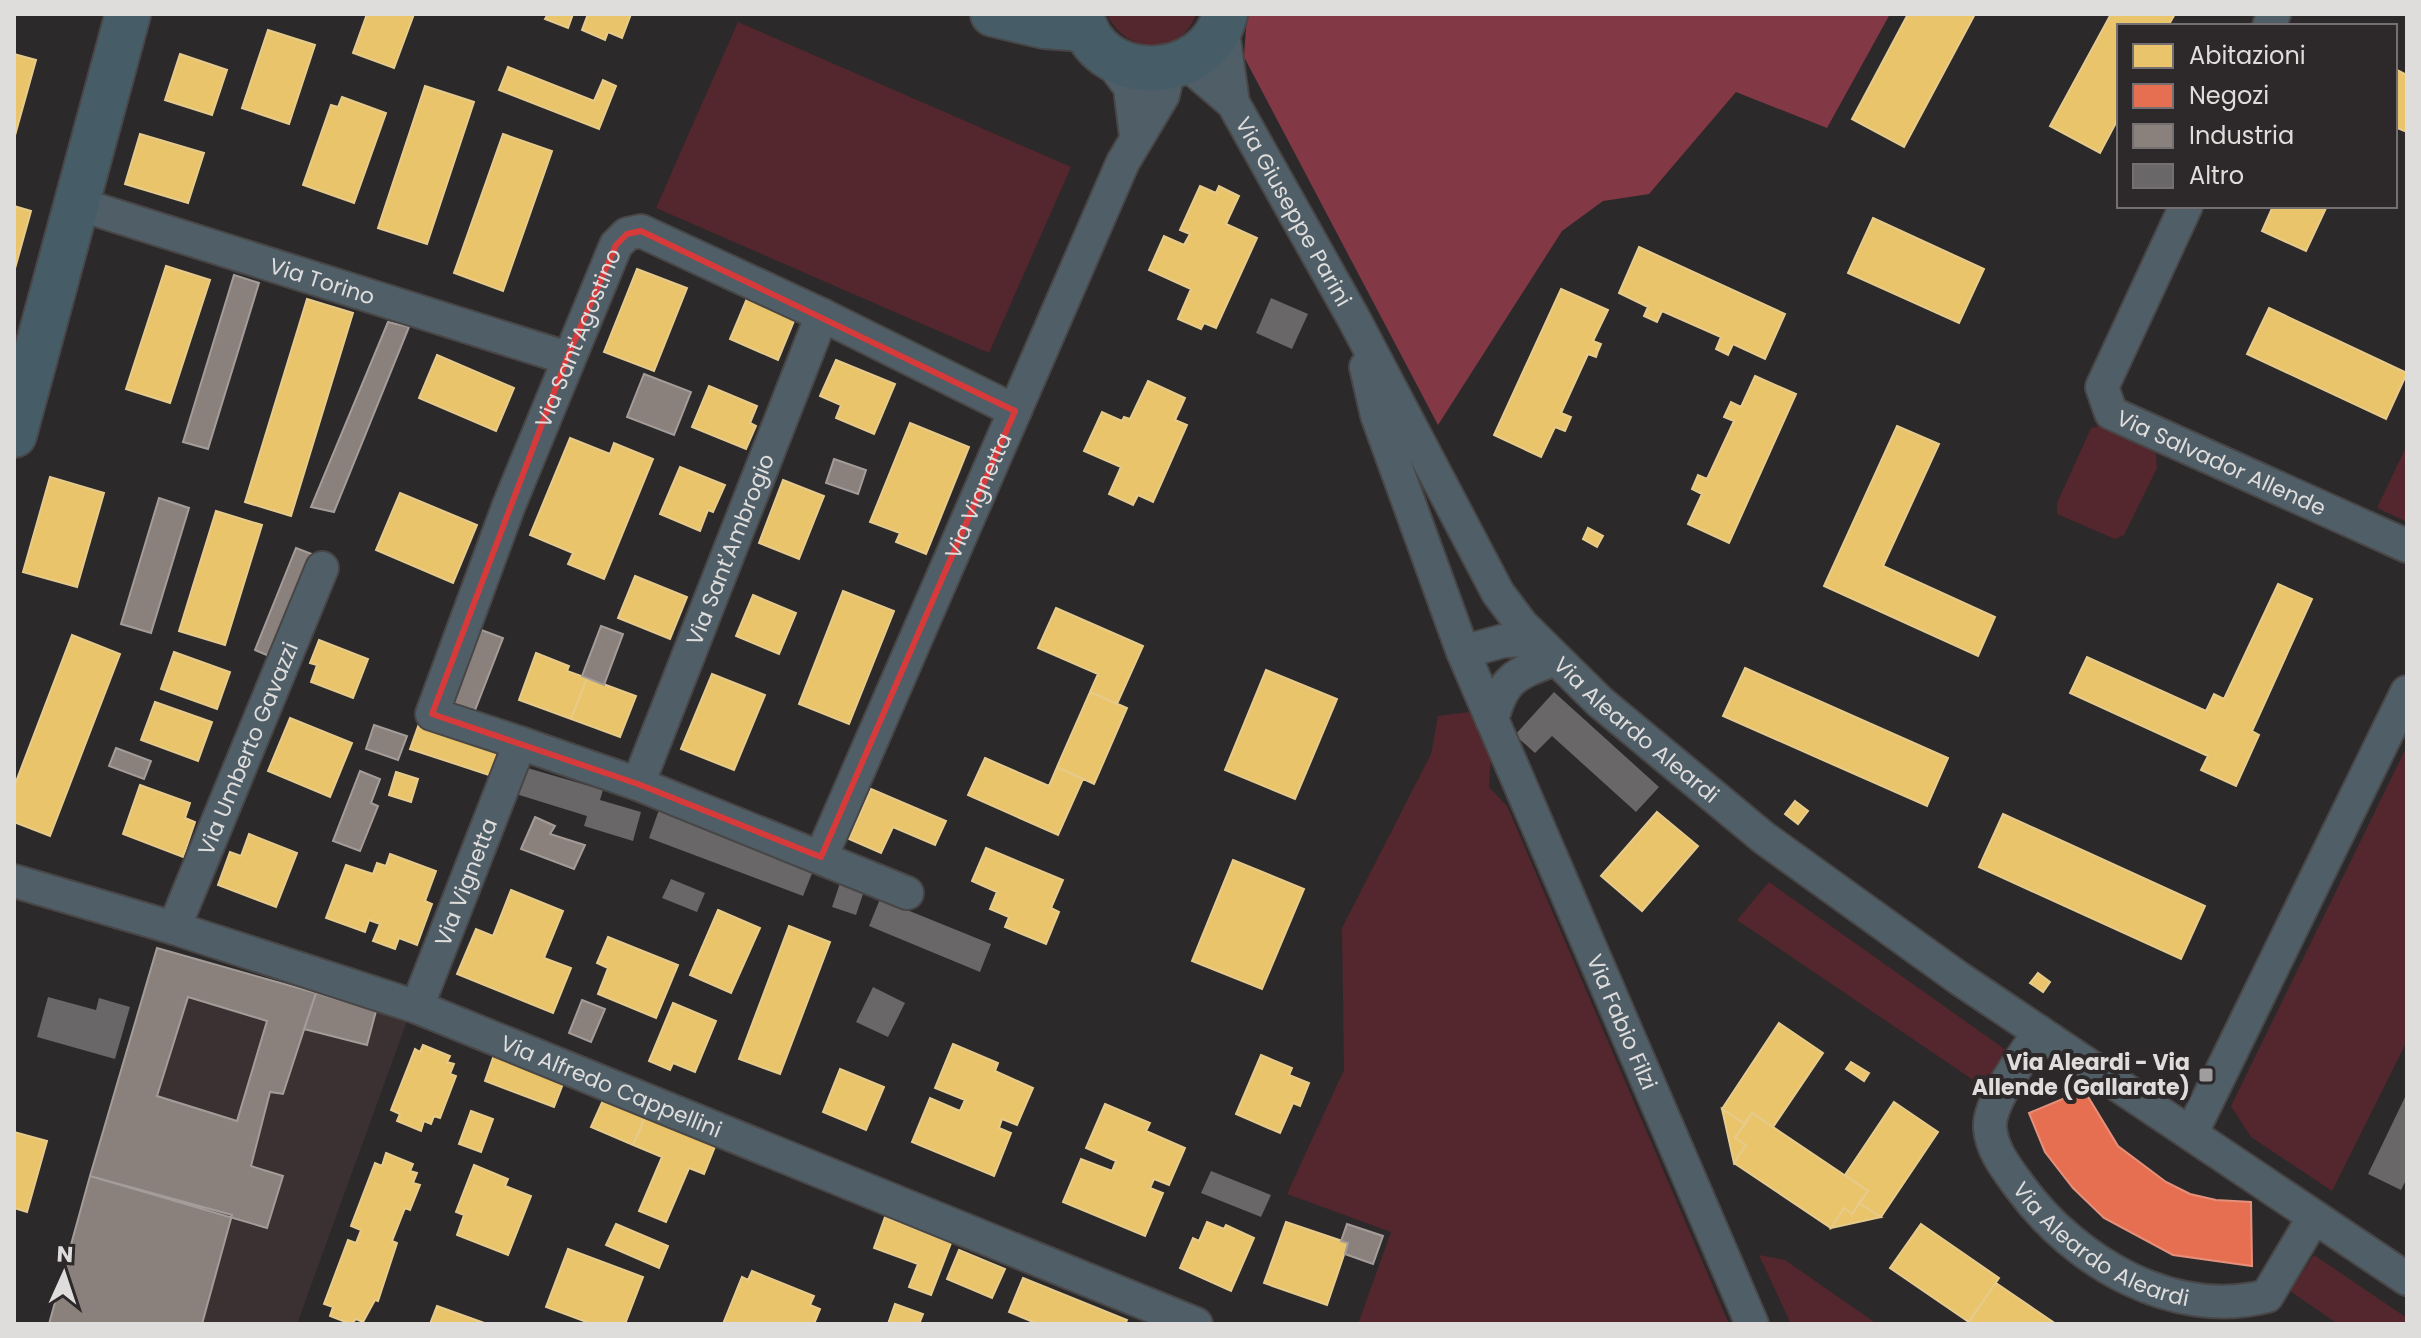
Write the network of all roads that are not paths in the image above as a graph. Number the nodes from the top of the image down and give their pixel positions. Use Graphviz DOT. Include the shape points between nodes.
graph roads {
  1 [pos="128,14"];
  2 [pos="993,14"];
  3 [pos="1223,20"];
  4 [pos="1090,32"];
  5 [pos="1194,84"];
  6 [pos="1136,136"];
  7 [pos="78,204"];
  8 [pos="2185,208"];
  9 [pos="822,315"];
  10 [pos="1354,319"];
  11 [pos="567,358"];
  12 [pos="1015,411"];
  13 [pos="15,429"];
  14 [pos="2407,546"];
  15 [pos="322,568"];
  16 [pos="1546,650"];
  17 [pos="1463,652"];
  18 [pos="1514,675"];
  19 [pos="2407,692"];
  20 [pos="1492,720"];
  21 [pos="520,743"];
  22 [pos="638,784"];
  23 [pos="821,857"];
  24 [pos="14,881"];
  25 [pos="907,893"];
  26 [pos="174,928"];
  27 [pos="417,1007"];
  28 [pos="2039,1032"];
  29 [pos="2191,1134"];
  30 [pos="2314,1217"];
  31 [pos="2407,1279"];
  32 [pos="1196,1324"];
  33 [pos="1752,1324"];
  1 -- 7 [label="main road"];
  2 -- 4 [label="main road"];
  3 -- 5 [label="street, Via Giuseppe Parini"];
  3 -- 5 [label="main road"];
  4 -- 5 [label="main road" via="1135,68"];
  4 -- 6 [label="street" via="1130,87"];
  5 -- 6 [label="street, Via Vignetta"];
  5 -- 10 [label="street, Via Giuseppe Parini"];
  6 -- 12 [label="street, Via Vignetta"];
  7 -- 11 [label="street, Via Torino"];
  7 -- 13 [label="main road"];
  8 -- 14 [label="street, Via Salvador Allende" via="2102,387 2111,413"];
  9 -- 11 [label="street, Via Sant'Agostino" via="641,231 627,234 616,245"];
  9 -- 12 [label="street, Via Sant'Agostino"];
  9 -- 22 [label="street, Via Sant'Ambrogio"];
  10 -- 16 [label="street, Via Aleardo Aleardi" via="1498,593"];
  10 -- 17 [label="street, Via Fabio Filzi" via="1377,415"];
  11 -- 21 [label="street, Via Sant'Agostino" via="432,714"];
  12 -- 23 [label="street, Via Vignetta"];
  15 -- 26 [label="street, Via Umberto Gavazzi"];
  16 -- 17 [label="street" via="1503,641"];
  16 -- 18 [label="street"];
  16 -- 28 [label="street, Via Aleardo Aleardi" via="1600,702 1764,838"];
  17 -- 18 [label="street" via="1485,667"];
  17 -- 20 [label="street, Via Fabio Filzi"];
  18 -- 20 [label="street"];
  19 -- 29 [label="street"];
  20 -- 33 [label="street, Via Fabio Filzi"];
  21 -- 22 [label="street"];
  21 -- 27 [label="street, Via Vignetta"];
  22 -- 23 [label="street"];
  23 -- 25 [label="street"];
  24 -- 26 [label="street, Via Alfredo Cappellini"];
  26 -- 27 [label="street, Via Alfredo Cappellini"];
  27 -- 32 [label="street, Via Alfredo Cappellini"];
  28 -- 29 [label="street, Via Aleardo Aleardi"];
  28 -- 30 [label="street, Via Aleardo Aleardi" via="1991,1112 1990,1130 1999,1158 2026,1194 2094,1259 2166,1294 2239,1303 2267,1296"];
  29 -- 30 [label="street, Via Aleardo Aleardi"];
  30 -- 31 [label="street, Via Aleardo Aleardi"];
}
